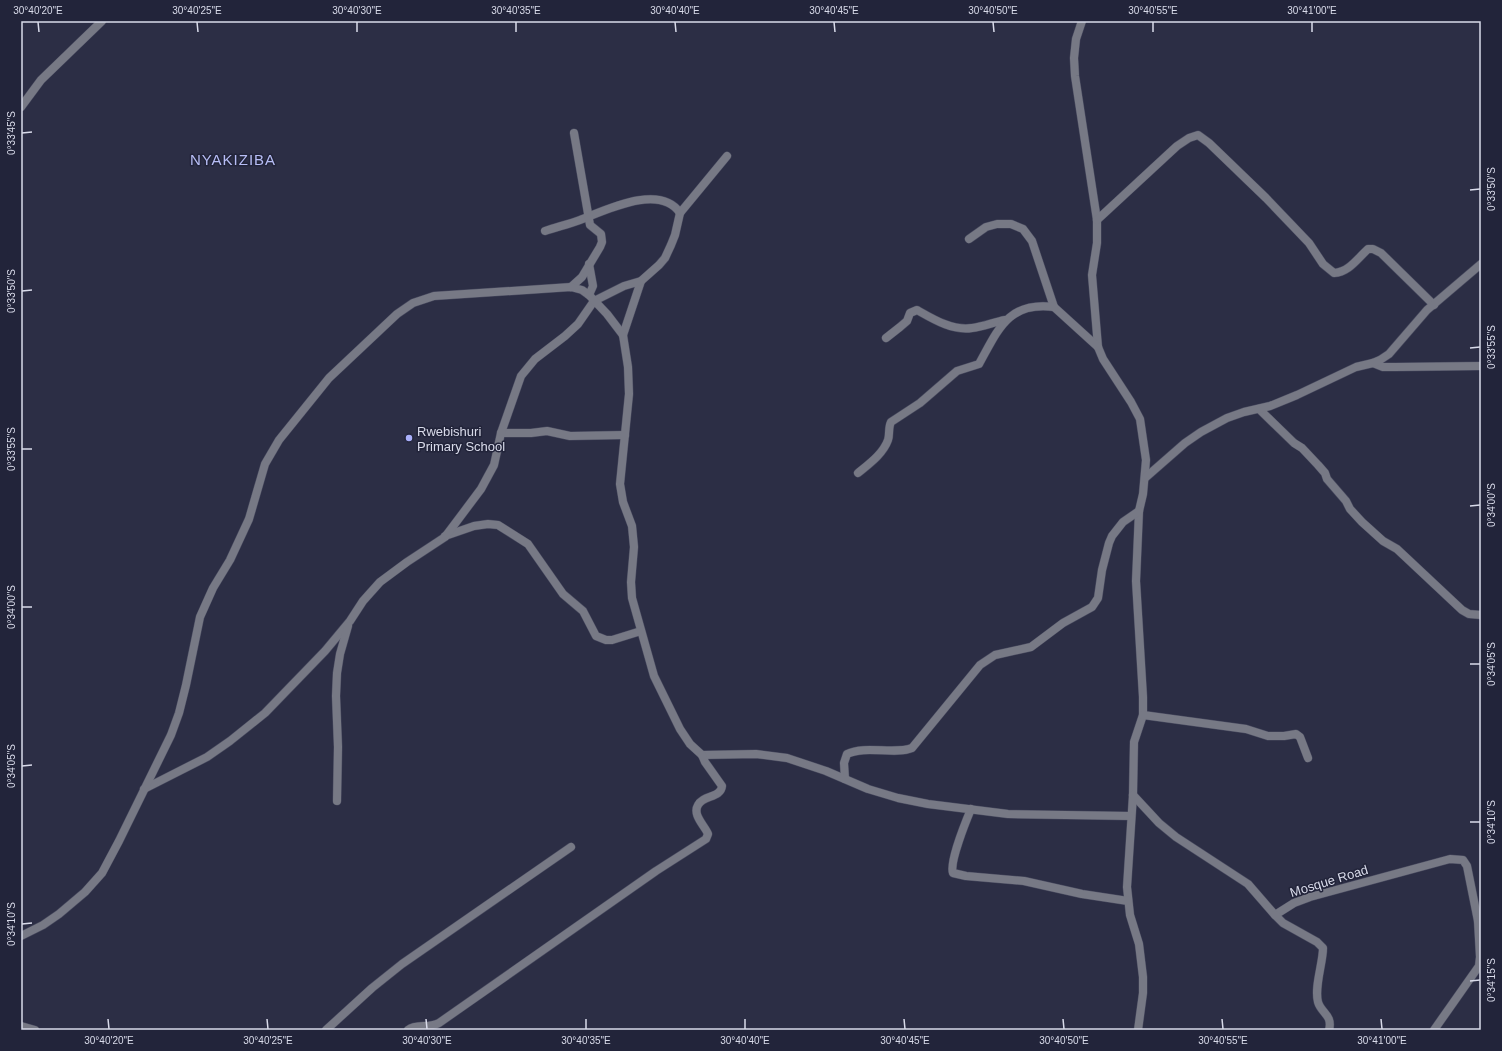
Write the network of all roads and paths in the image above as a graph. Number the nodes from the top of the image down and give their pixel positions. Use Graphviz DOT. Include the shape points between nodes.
graph roads {
  1 [pos="102,21"];
  2 [pos="1082,21"];
  3 [pos="21,107"];
  4 [pos="574,133"];
  5 [pos="727,156"];
  6 [pos="680,214"];
  7 [pos="590,216"];
  8 [pos="1097,220"];
  9 [pos="545,231"];
  10 [pos="969,238"];
  11 [pos="589,264"];
  12 [pos="1481,264"];
  13 [pos="641,281"];
  14 [pos="570,287"];
  15 [pos="592,298"];
  16 [pos="1434,305"];
  17 [pos="1054,307"];
  18 [pos="1005,320"];
  19 [pos="623,335"];
  20 [pos="886,338"];
  21 [pos="1098,346"];
  22 [pos="1373,363"];
  23 [pos="1481,366"];
  24 [pos="1259,409"];
  25 [pos="501,433"];
  26 [pos="625,435"];
  27 [pos="858,474"];
  28 [pos="1145,478"];
  29 [pos="1139,511"];
  30 [pos="445,537"];
  31 [pos="1481,615"];
  32 [pos="350,621"];
  33 [pos="641,631"];
  34 [pos="1143,715"];
  35 [pos="702,755"];
  36 [pos="1308,758"];
  37 [pos="845,778"];
  38 [pos="144,789"];
  39 [pos="1133,795"];
  40 [pos="337,801"];
  41 [pos="971,809"];
  42 [pos="1131,816"];
  43 [pos="570,847"];
  44 [pos="1128,901"];
  45 [pos="1275,915"];
  46 [pos="1480,921"];
  47 [pos="21,936"];
  48 [pos="21,1026"];
  49 [pos="35,1030"];
  50 [pos="326,1030"];
  51 [pos="408,1030"];
  52 [pos="1138,1030"];
  53 [pos="1329,1030"];
  54 [pos="1434,1030"];
  1 -- 3 [label="street" via="41,80"];
  2 -- 8 [label="street" via="1076,39 1075,76"];
  4 -- 7 [label="street"];
  5 -- 6 [label="street"];
  6 -- 7 [label="street" via="668,202 641,200 621,204"];
  6 -- 13 [label="street" via="675,235 665,258"];
  7 -- 9 [label="street"];
  7 -- 11 [label="street" via="590,225 601,234 602,242"];
  8 -- 16 [label="street" via="1177,146 1198,135 1266,198 1309,243 1323,264 1334,273 1348,269 1368,250 1373,250 1382,253"];
  8 -- 21 [label="street" via="1097,243 1092,275"];
  10 -- 17 [label="street" via="986,227 997,224 1011,224 1023,229 1032,241"];
  11 -- 14 [label="street" via="582,277"];
  11 -- 15 [label="street" via="593,286"];
  12 -- 16 [label="street"];
  13 -- 15 [label="street"];
  13 -- 19 [label="street"];
  14 -- 15 [label="street" via="582,290"];
  14 -- 38 [label="street" via="434,296 413,303 397,314 329,378 280,440 265,464 249,519 200,617 179,713"];
  15 -- 19 [label="street"];
  15 -- 25 [label="street" via="578,324 535,359 521,376"];
  16 -- 22 [label="street" via="1389,354"];
  17 -- 18 [label="street" via="1024,309"];
  17 -- 21 [label="street"];
  18 -- 20 [label="street" via="979,327 963,328 937,321 917,310 910,313 906,321"];
  18 -- 27 [label="street" via="979,364 957,371 920,404 891,422 885,447"];
  19 -- 26 [label="street" via="629,381"];
  21 -- 28 [label="street" via="1108,368 1132,402 1140,419 1146,460"];
  22 -- 23 [label="street" via="1383,367"];
  22 -- 24 [label="street" via="1356,367 1297,395"];
  24 -- 28 [label="street" via="1227,418 1201,432 1175,450"];
  24 -- 31 [label="street" via="1318,465 1362,522 1383,541 1397,549 1462,610 1469,614"];
  25 -- 26 [label="street" via="548,431 562,436"];
  25 -- 30 [label="street" via="494,465 488,477"];
  26 -- 33 [label="street" via="620,484 623,502 632,526 632,598"];
  28 -- 29 [label="street"];
  29 -- 34 [label="street" via="1136,581"];
  29 -- 37 [label="street" via="1123,522 1112,536 1102,570 1098,598 1092,607 1063,622 1031,647 995,655 980,665 912,748 847,754 844,764"];
  30 -- 32 [label="street" via="380,582"];
  30 -- 33 [label="street" via="474,526 498,525 528,544 563,594 583,612 596,636 612,640"];
  32 -- 38 [label="street" via="325,652 265,713 207,757"];
  32 -- 40 [label="street" via="337,673"];
  33 -- 35 [label="street" via="654,676 680,729 690,744"];
  34 -- 36 [label="street" via="1246,729 1268,736 1296,734 1300,737"];
  34 -- 39 [label="street" via="1134,742"];
  35 -- 37 [label="street" via="756,754 787,758"];
  35 -- 51 [label="street" via="722,786 720,792 697,806 696,813 708,834 706,839 656,871 439,1023 433,1026 416,1026"];
  37 -- 41 [label="street" via="868,789 898,798"];
  38 -- 47 [label="street" via="102,873 85,892 59,914"];
  39 -- 42 [label="street"];
  39 -- 45 [label="street" via="1176,837 1248,884"];
  41 -- 42 [label="street" via="1008,814"];
  41 -- 44 [label="street" via="960,836 952,865 953,873 1024,881"];
  42 -- 44 [label="street"];
  43 -- 50 [label="street" via="402,964"];
  44 -- 52 [label="street" via="1139,944 1143,977"];
  45 -- 46 [label="street, Mosque Road" via="1310,897 1457,858 1463,860 1467,866"];
  45 -- 53 [label="street" via="1283,923 1323,948 1317,997 1319,1006 1329,1019"];
  46 -- 54 [label="street" via="1478,966"];
  48 -- 49 [label="street"];
}
